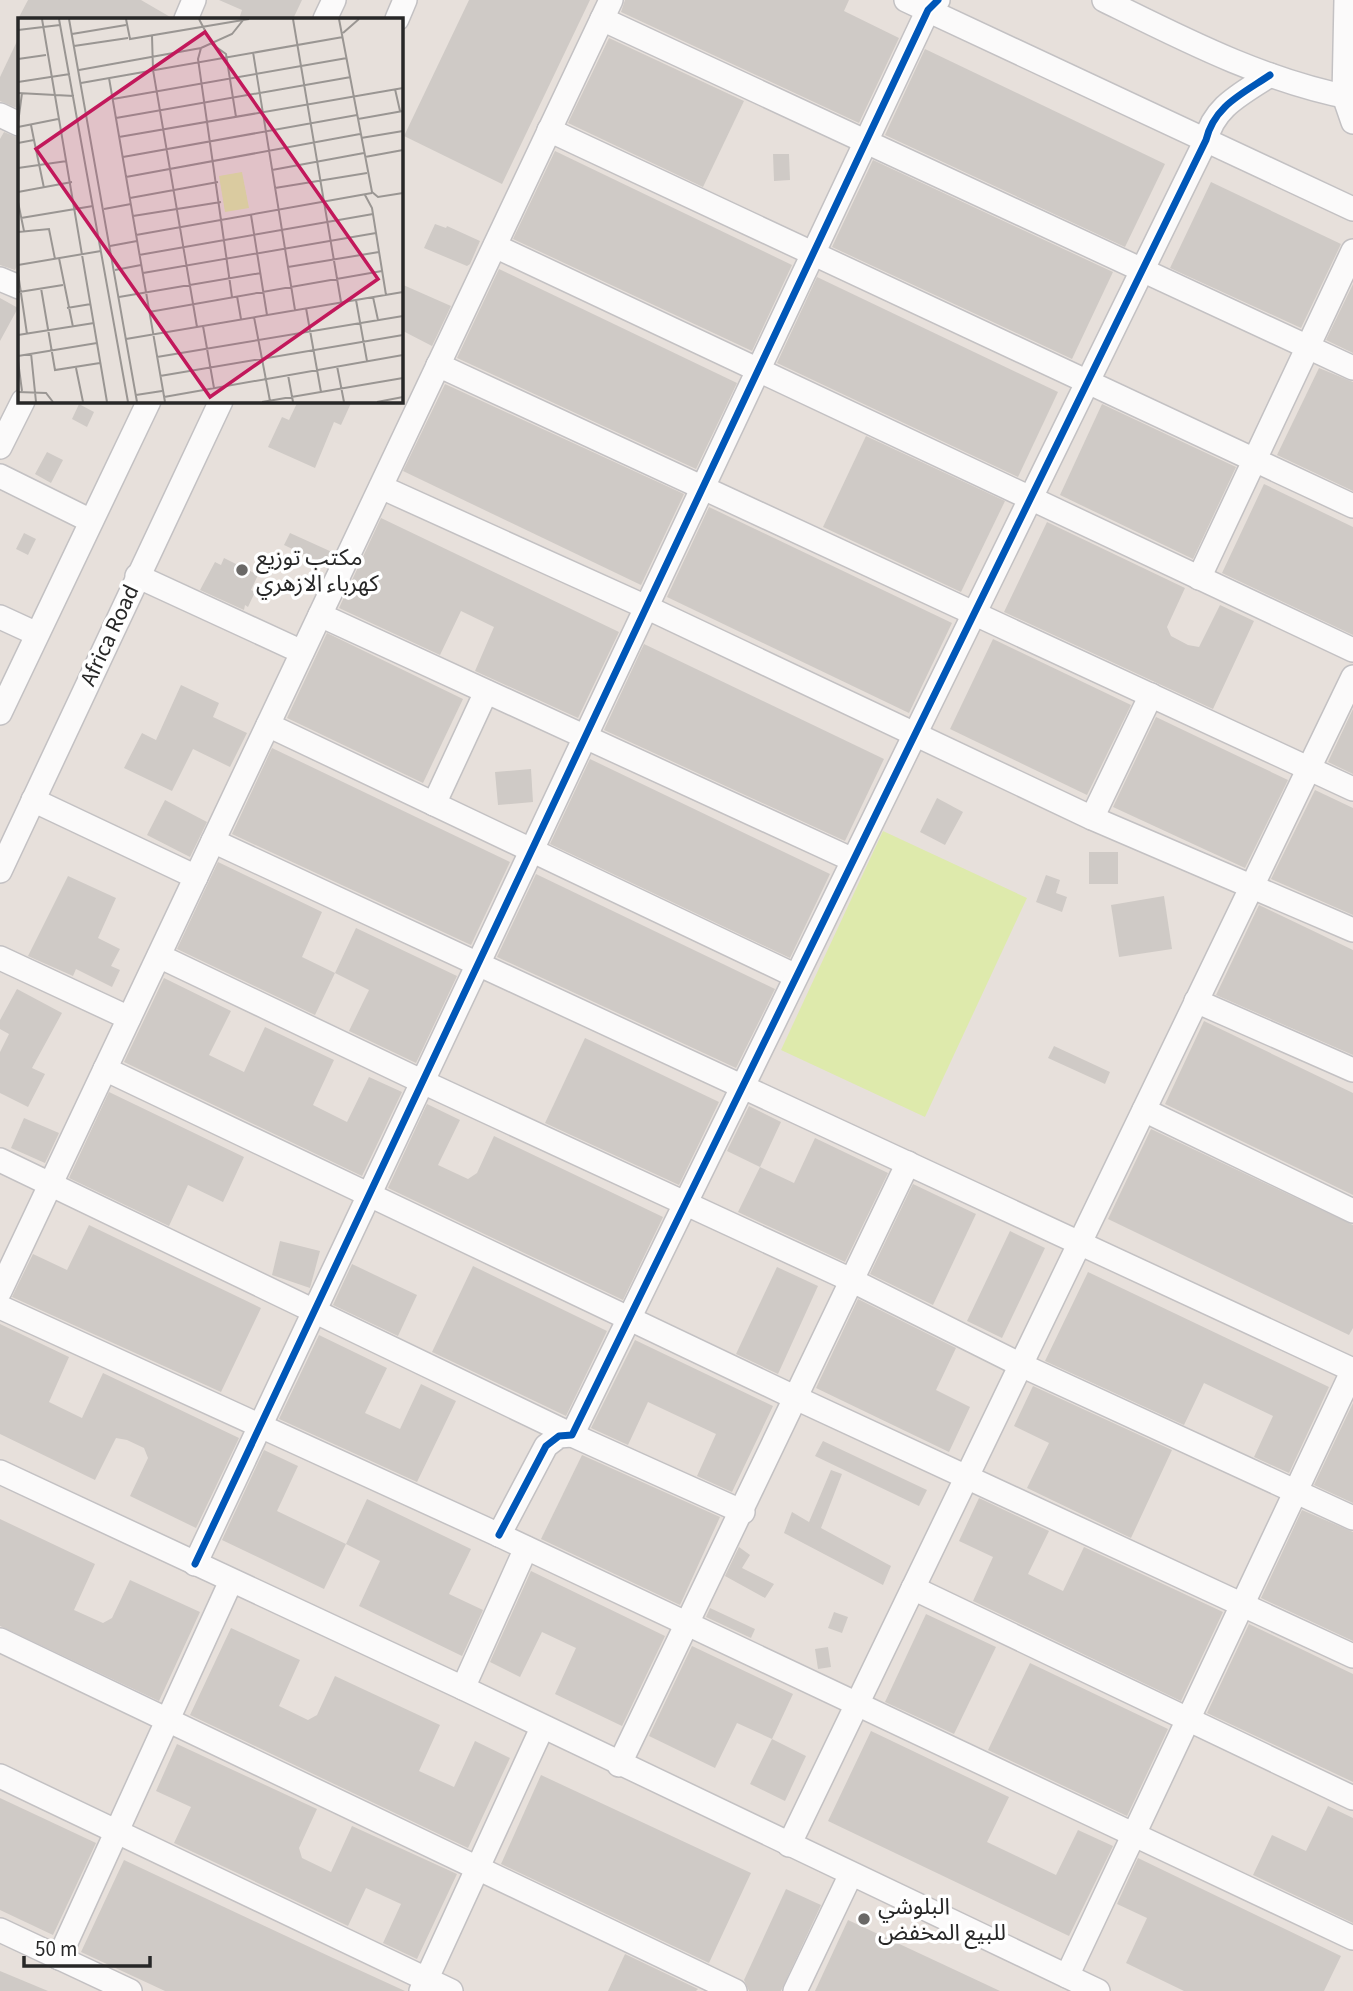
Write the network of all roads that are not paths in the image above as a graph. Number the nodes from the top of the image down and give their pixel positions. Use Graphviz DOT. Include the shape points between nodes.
graph roads {
  1 [pos="194,0"];
  2 [pos="334,0"];
  3 [pos="405,0"];
  4 [pos="906,0"];
  5 [pos="1104,0"];
  6 [pos="1346,0"];
  7 [pos="933,5"];
  8 [pos="606,9"];
  9 [pos="186,18"];
  10 [pos="326,18"];
  11 [pos="397,18"];
  12 [pos="1270,75"];
  13 [pos="1349,97"];
  14 [pos="0,115"];
  15 [pos="1353,122"];
  16 [pos="18,124"];
  17 [pos="549,130"];
  18 [pos="1206,140"];
  19 [pos="866,141"];
  20 [pos="1353,209"];
  21 [pos="495,246"];
  22 [pos="1353,251"];
  23 [pos="813,253"];
  24 [pos="1142,270"];
  25 [pos="0,279"];
  26 [pos="18,287"];
  27 [pos="1308,347"];
  28 [pos="438,365"];
  29 [pos="1353,368"];
  30 [pos="758,371"];
  31 [pos="1087,383"];
  32 [pos="22,402"];
  33 [pos="149,402"];
  34 [pos="221,402"];
  35 [pos="0,447"];
  36 [pos="1254,462"];
  37 [pos="0,476"];
  38 [pos="381,487"];
  39 [pos="703,488"];
  40 [pos="1030,499"];
  41 [pos="1353,506"];
  42 [pos="91,521"];
  43 [pos="137,576"];
  44 [pos="1199,578"];
  45 [pos="646,607"];
  46 [pos="974,613"];
  47 [pos="320,615"];
  48 [pos="0,617"];
  49 [pos="37,634"];
  50 [pos="1353,650"];
  51 [pos="302,652"];
  52 [pos="1353,677"];
  53 [pos="486,692"];
  54 [pos="1151,695"];
  55 [pos="0,713"];
  56 [pos="268,725"];
  57 [pos="916,733"];
  58 [pos="585,737"];
  59 [pos="1309,769"];
  60 [pos="1353,789"];
  61 [pos="33,800"];
  62 [pos="434,804"];
  63 [pos="1092,818"];
  64 [pos="213,841"];
  65 [pos="531,852"];
  66 [pos="853,860"];
  67 [pos="0,871"];
  68 [pos="196,877"];
  69 [pos="1252,885"];
  70 [pos="1353,930"];
  71 [pos="159,956"];
  72 [pos="0,958"];
  73 [pos="478,964"];
  74 [pos="796,976"];
  75 [pos="1196,1002"];
  76 [pos="129,1018"];
  77 [pos="105,1069"];
  78 [pos="1353,1070"];
  79 [pos="422,1082"];
  80 [pos="742,1086"];
  81 [pos="1144,1110"];
  82 [pos="0,1160"];
  83 [pos="908,1163"];
  84 [pos="51,1183"];
  85 [pos="370,1194"];
  86 [pos="686,1202"];
  87 [pos="1353,1212"];
  88 [pos="1080,1243"];
  89 [pos="851,1280"];
  90 [pos="0,1291"];
  91 [pos="0,1307"];
  92 [pos="315,1310"];
  93 [pos="629,1318"];
  94 [pos="1021,1365"];
  95 [pos="1353,1370"];
  96 [pos="796,1398"];
  97 [pos="261,1426"];
  98 [pos="572,1435"];
  99 [pos="0,1472"];
  100 [pos="967,1476"];
  101 [pos="1296,1491"];
  102 [pos="743,1512"];
  103 [pos="1353,1518"];
  104 [pos="499,1535"];
  105 [pos="526,1548"];
  106 [pos="195,1564"];
  107 [pos="231,1581"];
  108 [pos="913,1588"];
  109 [pos="1243,1602"];
  110 [pos="685,1625"];
  111 [pos="0,1640"];
  112 [pos="1353,1656"];
  113 [pos="463,1688"];
  114 [pos="856,1704"];
  115 [pos="165,1719"];
  116 [pos="1187,1721"];
  117 [pos="542,1728"];
  118 [pos="619,1765"];
  119 [pos="0,1776"];
  120 [pos="1353,1798"];
  121 [pos="116,1831"];
  122 [pos="1135,1833"];
  123 [pos="789,1845"];
  124 [pos="477,1868"];
  125 [pos="851,1874"];
  126 [pos="0,1930"];
  127 [pos="1353,1938"];
  128 [pos="59,1958"];
  129 [pos="1067,1976"];
  130 [pos="423,1985"];
  131 [pos="125,1990"];
  132 [pos="451,1991"];
  133 [pos="735,1991"];
  134 [pos="795,1991"];
  135 [pos="1098,1991"];
  1 -- 9 [label="street"];
  2 -- 10 [label="street"];
  3 -- 11 [label="street"];
  4 -- 7 [label="street"];
  5 -- 12 [label="street" via="1203,49"];
  6 -- 13 [label="street"];
  7 -- 18 [label="street"];
  7 -- 19 [label="street"];
  8 -- 17 [label="street"];
  8 -- 19 [label="street"];
  12 -- 13 [label="street"];
  12 -- 18 [label="street" via="1210,121"];
  13 -- 15 [label="street"];
  14 -- 16 [label="street"];
  17 -- 21 [label="street"];
  17 -- 23 [label="street"];
  18 -- 20 [label="street"];
  18 -- 24 [label="street"];
  19 -- 23 [label="street"];
  19 -- 24 [label="street"];
  21 -- 28 [label="street"];
  21 -- 30 [label="street"];
  22 -- 27 [label="street"];
  23 -- 30 [label="street"];
  23 -- 31 [label="street"];
  24 -- 27 [label="street"];
  24 -- 31 [label="street"];
  25 -- 26 [label="street"];
  27 -- 29 [label="street"];
  27 -- 36 [label="street"];
  28 -- 38 [label="street"];
  28 -- 39 [label="street"];
  30 -- 39 [label="street"];
  30 -- 40 [label="street"];
  31 -- 36 [label="street"];
  31 -- 40 [label="street"];
  32 -- 35 [label="street"];
  33 -- 42 [label="street"];
  34 -- 43 [label="street, Africa Road"];
  36 -- 41 [label="street"];
  36 -- 44 [label="street"];
  37 -- 42 [label="street"];
  38 -- 45 [label="street"];
  38 -- 47 [label="street"];
  39 -- 45 [label="street"];
  39 -- 46 [label="street"];
  40 -- 44 [label="street"];
  40 -- 46 [label="street"];
  42 -- 49 [label="street"];
  43 -- 51 [label="street"];
  43 -- 61 [label="street, Africa Road"];
  44 -- 50 [label="street"];
  45 -- 57 [label="street"];
  45 -- 58 [label="street"];
  46 -- 54 [label="street"];
  46 -- 57 [label="street"];
  47 -- 51 [label="street"];
  47 -- 53 [label="street"];
  48 -- 49 [label="street"];
  49 -- 55 [label="street"];
  51 -- 56 [label="street"];
  52 -- 59 [label="street"];
  53 -- 58 [label="street"];
  53 -- 62 [label="street"];
  54 -- 59 [label="street"];
  54 -- 63 [label="street"];
  56 -- 62 [label="street"];
  56 -- 64 [label="street"];
  57 -- 63 [label="street"];
  57 -- 66 [label="street"];
  58 -- 65 [label="street"];
  58 -- 66 [label="street"];
  59 -- 60 [label="street"];
  59 -- 69 [label="street"];
  61 -- 67 [label="street, Africa Road"];
  61 -- 68 [label="street"];
  62 -- 65 [label="street"];
  63 -- 69 [label="street"];
  64 -- 68 [label="street"];
  64 -- 73 [label="street"];
  65 -- 73 [label="street"];
  65 -- 74 [label="street"];
  66 -- 74 [label="street"];
  68 -- 71 [label="street"];
  69 -- 70 [label="street"];
  69 -- 75 [label="street"];
  71 -- 76 [label="street"];
  71 -- 79 [label="street"];
  72 -- 76 [label="street"];
  73 -- 79 [label="street"];
  73 -- 80 [label="street"];
  74 -- 80 [label="street"];
  75 -- 78 [label="street"];
  75 -- 81 [label="street"];
  76 -- 77 [label="street"];
  77 -- 84 [label="street"];
  77 -- 85 [label="street"];
  79 -- 85 [label="street"];
  79 -- 86 [label="street"];
  80 -- 83 [label="street"];
  80 -- 86 [label="street"];
  81 -- 87 [label="street"];
  81 -- 88 [label="street"];
  82 -- 84 [label="street"];
  83 -- 88 [label="street"];
  83 -- 89 [label="street"];
  84 -- 90 [label="street"];
  84 -- 92 [label="street"];
  85 -- 92 [label="street"];
  85 -- 93 [label="street"];
  86 -- 89 [label="street"];
  86 -- 93 [label="street"];
  88 -- 94 [label="street"];
  88 -- 95 [label="street"];
  89 -- 94 [label="street"];
  89 -- 96 [label="street"];
  91 -- 97 [label="street"];
  92 -- 97 [label="street"];
  92 -- 98 [label="street"];
  93 -- 96 [label="street"];
  93 -- 98 [label="street"];
  94 -- 100 [label="street"];
  94 -- 101 [label="street"];
  95 -- 101 [label="street"];
  96 -- 100 [label="street"];
  96 -- 102 [label="street"];
  97 -- 104 [label="street"];
  97 -- 106 [label="street"];
  98 -- 102 [label="street"];
  98 -- 104 [label="street" via="559,1436 546,1446"];
  99 -- 106 [label="street"];
  100 -- 108 [label="street"];
  100 -- 109 [label="street"];
  101 -- 103 [label="street"];
  101 -- 109 [label="street"];
  102 -- 110 [label="street"];
  104 -- 105 [label="street"];
  105 -- 110 [label="street"];
  105 -- 113 [label="street"];
  106 -- 107 [label="street"];
  107 -- 113 [label="street"];
  107 -- 115 [label="street"];
  108 -- 114 [label="street"];
  108 -- 116 [label="street"];
  109 -- 112 [label="street"];
  109 -- 116 [label="street"];
  110 -- 114 [label="street"];
  110 -- 118 [label="street"];
  111 -- 115 [label="street"];
  113 -- 117 [label="street"];
  114 -- 122 [label="street"];
  114 -- 123 [label="street"];
  115 -- 121 [label="street"];
  115 -- 124 [label="street"];
  116 -- 120 [label="street"];
  116 -- 122 [label="street"];
  117 -- 118 [label="street"];
  117 -- 124 [label="street"];
  118 -- 123 [label="street"];
  119 -- 121 [label="street"];
  121 -- 128 [label="street"];
  121 -- 130 [label="street"];
  122 -- 127 [label="street"];
  122 -- 129 [label="street"];
  123 -- 125 [label="street"];
  124 -- 130 [label="street"];
  124 -- 133 [label="street"];
  125 -- 129 [label="street"];
  125 -- 134 [label="street"];
  126 -- 128 [label="street"];
  128 -- 131 [label="street"];
  129 -- 135 [label="street"];
  130 -- 132 [label="street"];
}
